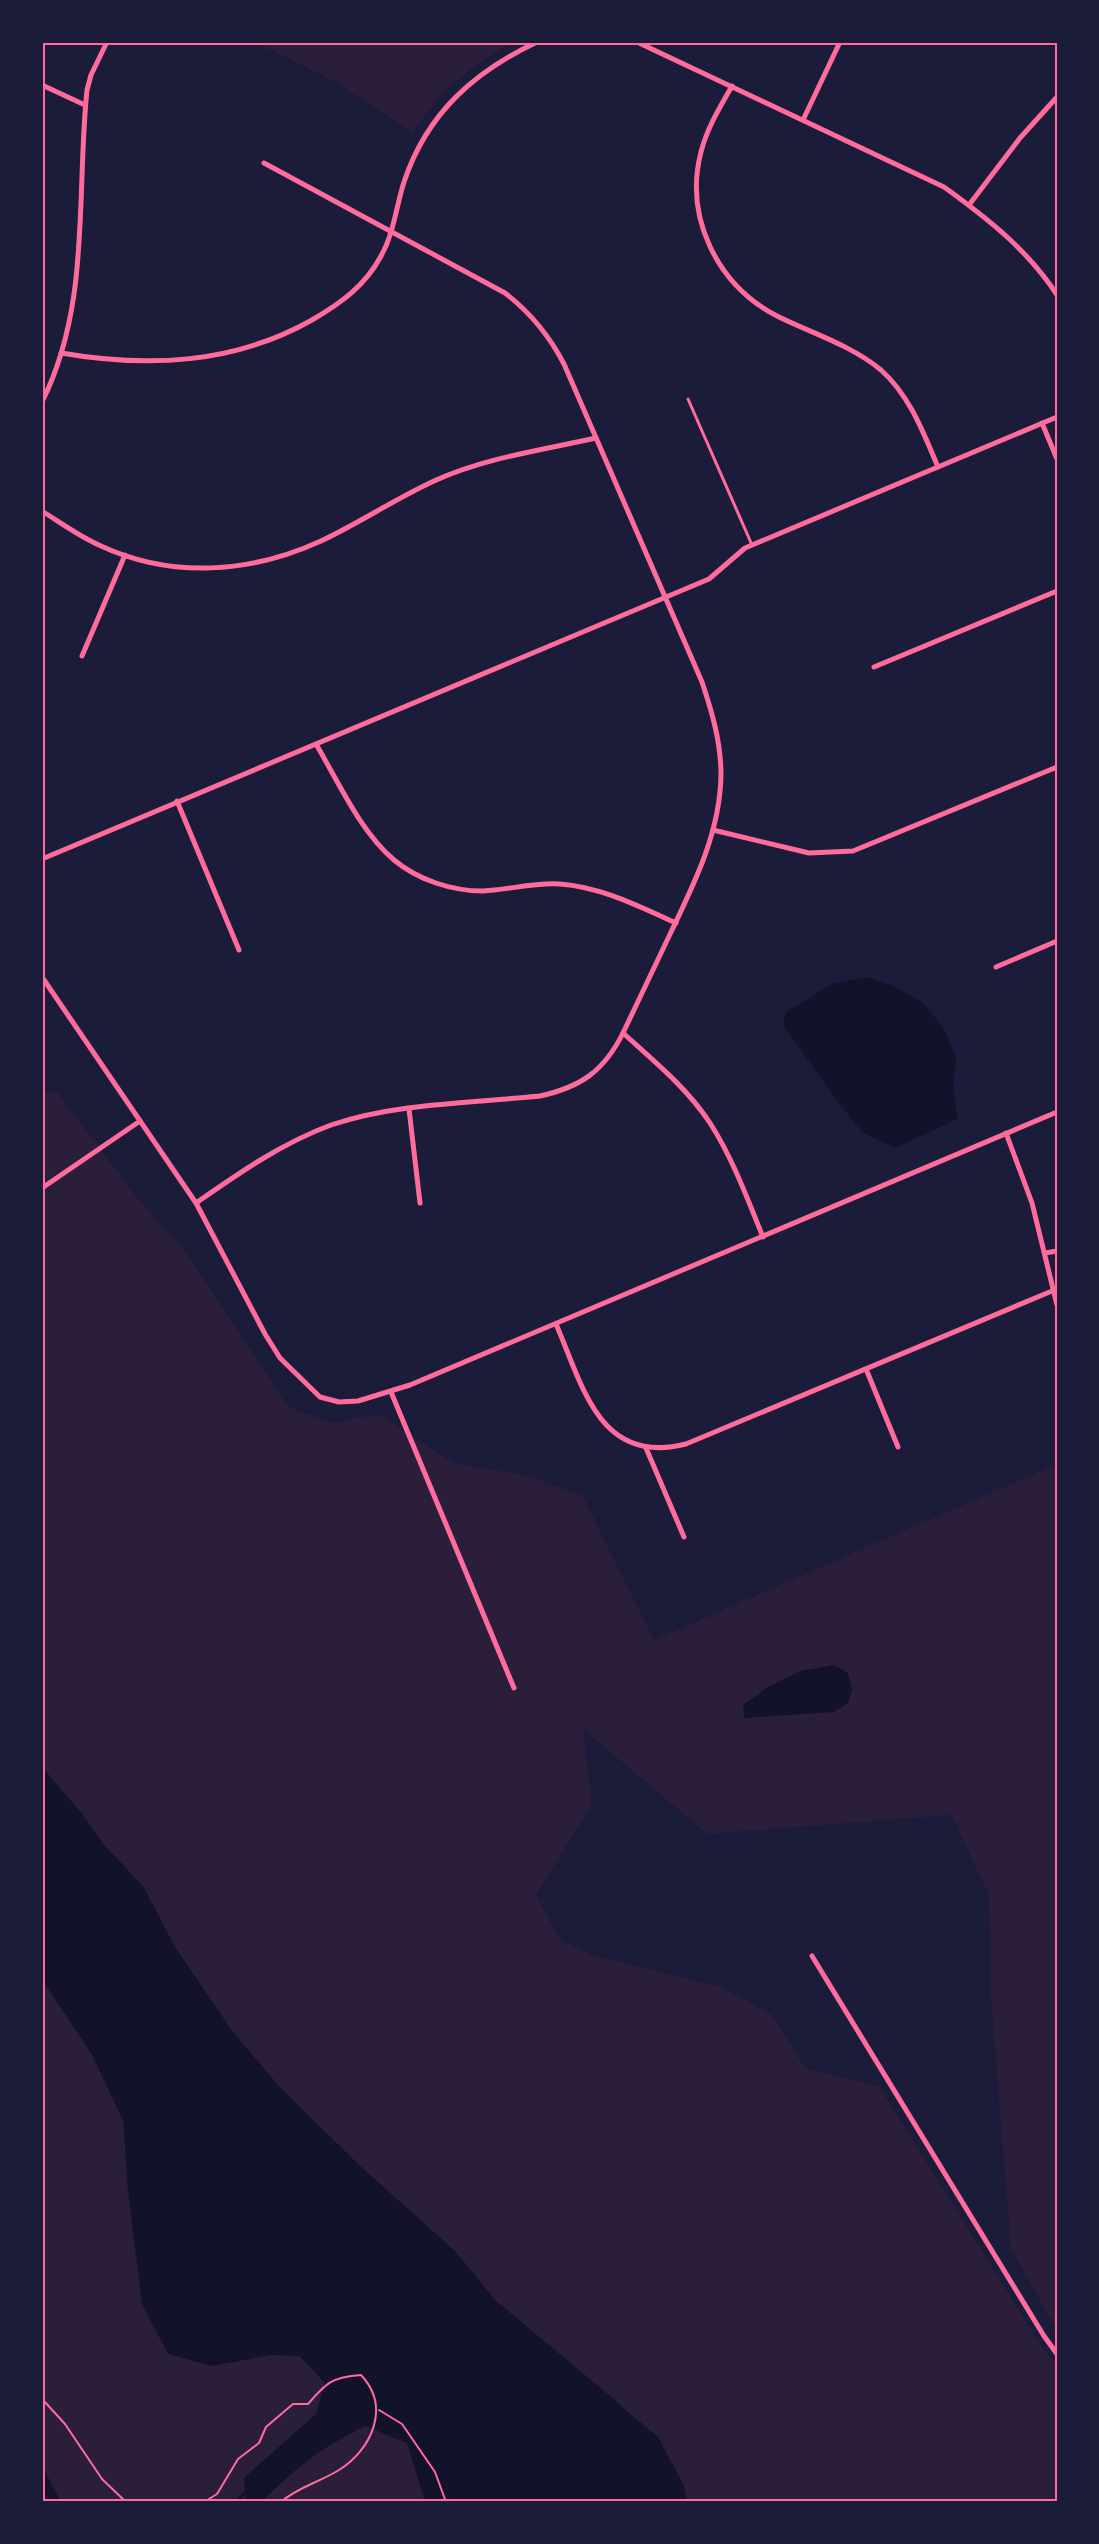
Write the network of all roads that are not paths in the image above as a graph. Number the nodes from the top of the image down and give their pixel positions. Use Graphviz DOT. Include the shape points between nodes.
graph roads {
  1 [pos="107,42"];
  2 [pos="537,42"];
  3 [pos="840,42"];
  4 [pos="640,43"];
  5 [pos="42,85"];
  6 [pos="732,86"];
  7 [pos="1057,97"];
  8 [pos="85,105"];
  9 [pos="803,120"];
  10 [pos="264,163"];
  11 [pos="969,205"];
  12 [pos="392,233"];
  13 [pos="1057,295"];
  14 [pos="61,353"];
  15 [pos="687,399"];
  16 [pos="42,402"];
  17 [pos="1057,417"];
  18 [pos="1042,423"];
  19 [pos="596,438"];
  20 [pos="1057,459"];
  21 [pos="938,467"];
  22 [pos="42,511"];
  23 [pos="752,545"];
  24 [pos="125,555"];
  25 [pos="1057,591"];
  26 [pos="665,597"];
  27 [pos="82,656"];
  28 [pos="874,667"];
  29 [pos="316,744"];
  30 [pos="1057,767"];
  31 [pos="177,801"];
  32 [pos="713,830"];
  33 [pos="42,859"];
  34 [pos="676,923"];
  35 [pos="1057,941"];
  36 [pos="239,950"];
  37 [pos="996,967"];
  38 [pos="42,977"];
  39 [pos="623,1033"];
  40 [pos="409,1109"];
  41 [pos="1057,1112"];
  42 [pos="140,1121"];
  43 [pos="1006,1133"];
  44 [pos="42,1188"];
  45 [pos="196,1203"];
  46 [pos="420,1203"];
  47 [pos="763,1237"];
  48 [pos="1057,1251"];
  49 [pos="1045,1253"];
  50 [pos="1052,1291"];
  51 [pos="1057,1305"];
  52 [pos="556,1324"];
  53 [pos="866,1369"];
  54 [pos="391,1392"];
  55 [pos="898,1447"];
  56 [pos="646,1448"];
  57 [pos="684,1536"];
  58 [pos="514,1688"];
  59 [pos="812,1956"];
  60 [pos="1057,2354"];
  1 -- 8 [label="street" via="91,75"];
  2 -- 12 [label="street" via="473,80 431,126 404,182"];
  3 -- 9 [label="street"];
  4 -- 6 [label="street"];
  5 -- 8 [label="street"];
  6 -- 9 [label="street"];
  6 -- 21 [label="street" via="709,129 697,176 697,200 709,246 721,268 754,302 862,356 881,371 912,408"];
  7 -- 11 [label="street"];
  8 -- 14 [label="street" via="77,281"];
  9 -- 11 [label="street" via="944,187"];
  10 -- 12 [label="street"];
  11 -- 13 [label="street" via="1006,234"];
  12 -- 14 [label="street" via="369,276 353,293 299,327 261,343 182,361 142,363"];
  12 -- 19 [label="street" via="486,282 524,307 553,344"];
  14 -- 16 [label="street"];
  15 -- 23 [label="lane"];
  17 -- 18 [label="street"];
  18 -- 20 [label="street"];
  18 -- 21 [label="street"];
  19 -- 24 [label="street" via="461,470 322,540 261,563 196,569"];
  19 -- 26 [label="street"];
  21 -- 23 [label="street"];
  22 -- 24 [label="street" via="101,546"];
  23 -- 26 [label="street" via="709,579"];
  24 -- 27 [label="street"];
  25 -- 28 [label="street"];
  26 -- 29 [label="street"];
  26 -- 32 [label="street" via="702,682 719,742 721,775"];
  29 -- 31 [label="street"];
  29 -- 34 [label="street" via="379,845 415,874 459,889 483,891 542,884 587,888 613,895"];
  30 -- 32 [label="street" via="853,851 809,854"];
  31 -- 33 [label="street"];
  31 -- 36 [label="street"];
  32 -- 34 [label="street"];
  34 -- 39 [label="street"];
  35 -- 37 [label="street"];
  38 -- 42 [label="street"];
  39 -- 40 [label="street" via="598,1070 561,1092"];
  39 -- 47 [label="street" via="665,1070 709,1122 741,1182"];
  40 -- 45 [label="street" via="363,1116 301,1138"];
  40 -- 46 [label="street"];
  41 -- 43 [label="street"];
  42 -- 44 [label="street"];
  42 -- 45 [label="street"];
  43 -- 47 [label="street"];
  43 -- 49 [label="street" via="1032,1203"];
  45 -- 54 [label="street" via="265,1334 302,1382 320,1397 339,1402"];
  47 -- 52 [label="street"];
  48 -- 49 [label="street"];
  49 -- 50 [label="street"];
  50 -- 51 [label="street"];
  50 -- 53 [label="street"];
  52 -- 54 [label="street"];
  52 -- 56 [label="street" via="599,1420 613,1433"];
  53 -- 55 [label="street"];
  53 -- 56 [label="street" via="686,1444"];
  54 -- 58 [label="street"];
  56 -- 57 [label="street"];
  59 -- 60 [label="street"];
}
